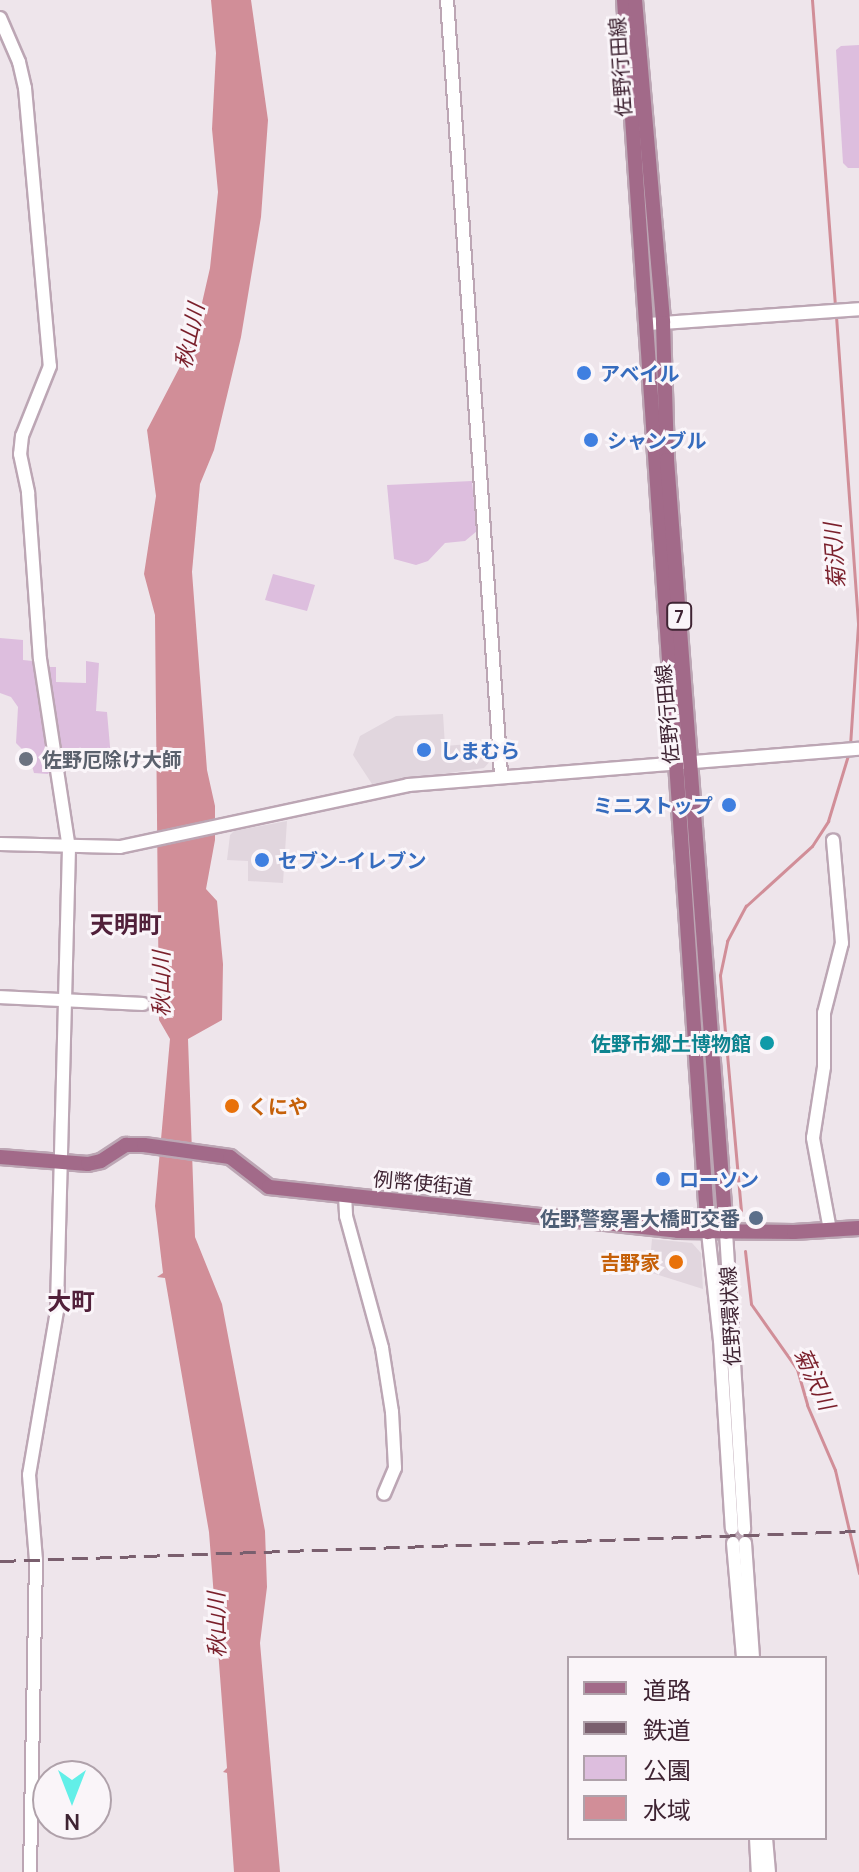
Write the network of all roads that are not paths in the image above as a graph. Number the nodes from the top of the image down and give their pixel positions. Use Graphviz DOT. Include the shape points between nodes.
graph roads {
  1 [pos="447,0"];
  2 [pos="624,0"];
  3 [pos="635,0"];
  4 [pos="0,18"];
  5 [pos="859,309"];
  6 [pos="663,323"];
  7 [pos="647,324"];
  8 [pos="857,750"];
  9 [pos="692,760"];
  10 [pos="675,762"];
  11 [pos="501,775"];
  12 [pos="833,840"];
  13 [pos="0,844"];
  14 [pos="69,848"];
  15 [pos="0,997"];
  16 [pos="67,1001"];
  17 [pos="143,1004"];
  18 [pos="0,1157"];
  19 [pos="63,1162"];
  20 [pos="345,1195"];
  21 [pos="859,1228"];
  22 [pos="830,1230"];
  23 [pos="708,1232"];
  24 [pos="726,1232"];
  25 [pos="729,1400"];
  26 [pos="384,1494"];
  27 [pos="739,1536"];
  28 [pos="743,1656"];
  29 [pos="753,1656"];
  30 [pos="756,1840"];
  31 [pos="766,1840"];
  32 [pos="30,1872"];
  33 [pos="758,1872"];
  34 [pos="769,1872"];
  1 -- 11 [label="street"];
  2 -- 7 [label="main road, 佐野行田線 / 7"];
  3 -- 6 [label="main road, 佐野行田線 / 7"];
  4 -- 14 [label="street" via="25,88 50,366 20,454 28,493 40,659"];
  5 -- 6 [label="street"];
  6 -- 7 [label="street"];
  6 -- 9 [label="main road, 佐野行田線 / 7" via="667,460"];
  7 -- 10 [label="main road, 佐野行田線 / 7"];
  8 -- 9 [label="street"];
  9 -- 10 [label="street"];
  9 -- 24 [label="main road, 佐野行田線 / 7"];
  10 -- 11 [label="street"];
  10 -- 23 [label="main road, 佐野行田線 / 7"];
  11 -- 14 [label="street" via="395,787 152,842"];
  12 -- 22 [label="street" via="842,943 824,1013 824,1067 813,1138"];
  13 -- 14 [label="street"];
  14 -- 16 [label="street"];
  15 -- 16 [label="street"];
  16 -- 17 [label="street"];
  16 -- 19 [label="street"];
  18 -- 19 [label="main road, 例幣使街道"];
  19 -- 20 [label="main road, 例幣使街道" via="95,1163 126,1145 144,1145 239,1162 269,1187"];
  19 -- 32 [label="street" via="55,1340 30,1462 36,1560"];
  20 -- 23 [label="main road, 例幣使街道"];
  20 -- 26 [label="street" via="392,1412 395,1468"];
  21 -- 22 [label="main road, 例幣使街道"];
  22 -- 24 [label="main road, 例幣使街道"];
  23 -- 24 [label="main road, 例幣使街道"];
  23 -- 25 [label="street, 佐野環状線"];
  24 -- 25 [label="street, 佐野環状線"];
  25 -- 27 [label="street"];
  27 -- 28 [label="street"];
  27 -- 29 [label="street"];
  30 -- 33 [label="street"];
  31 -- 34 [label="street"];
}
